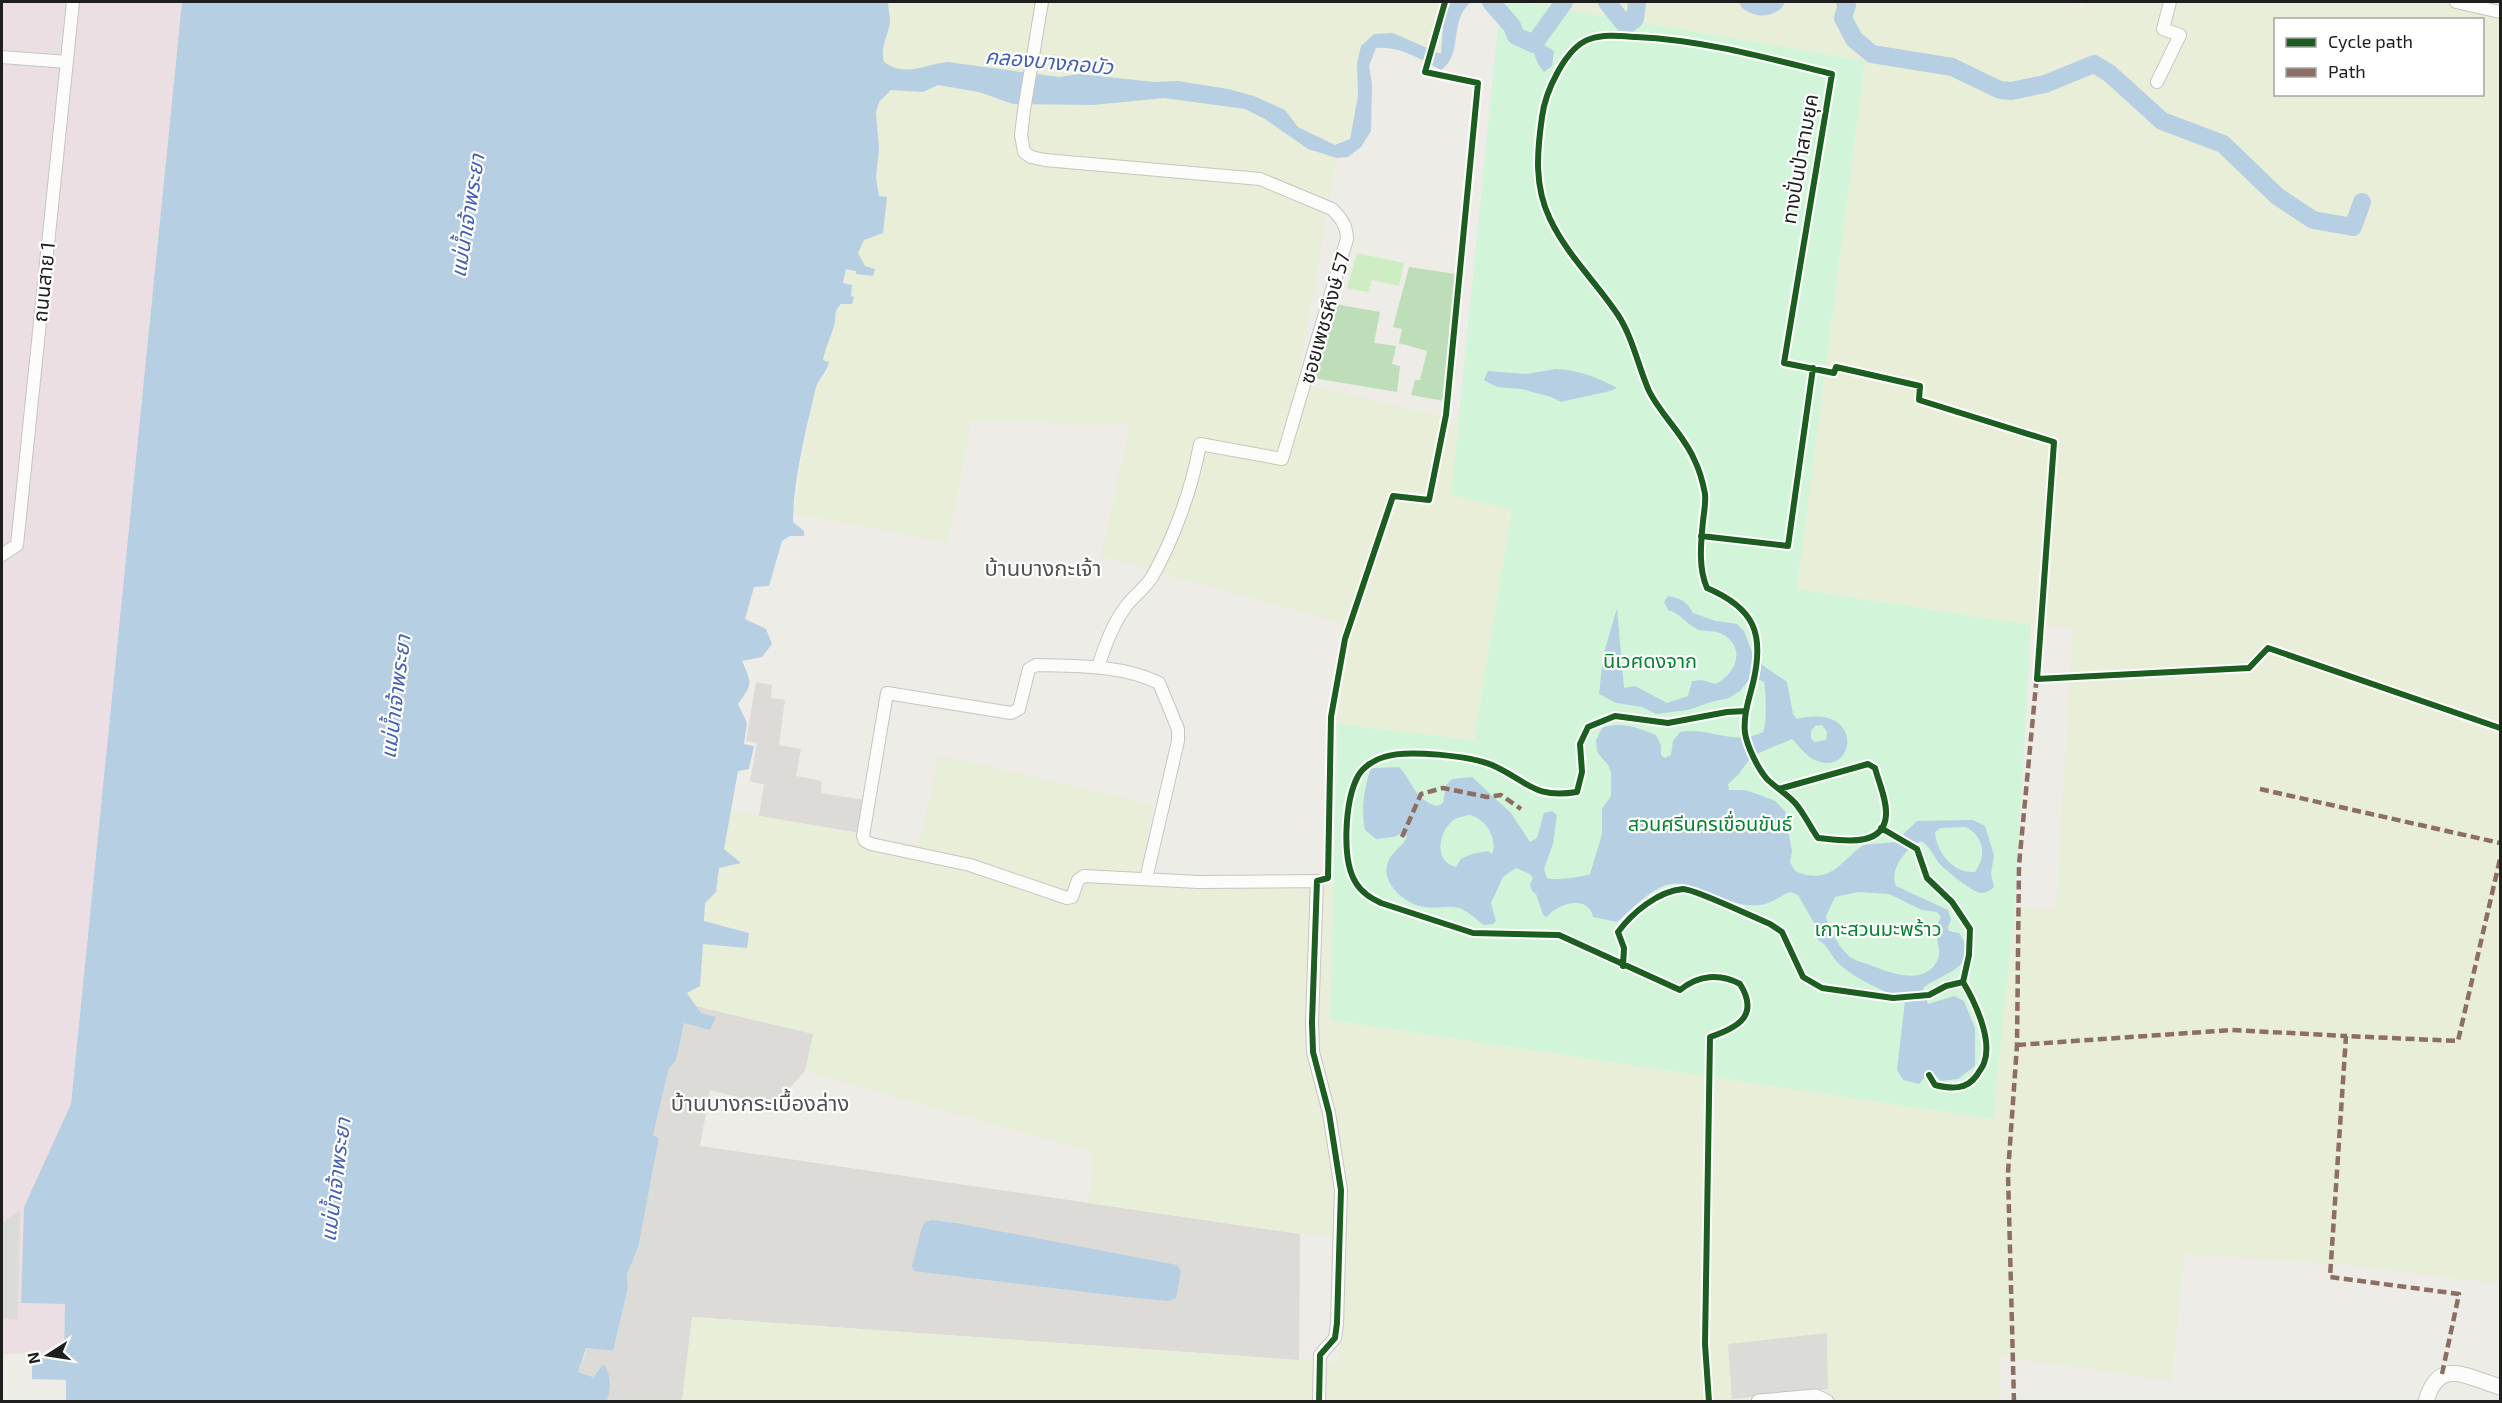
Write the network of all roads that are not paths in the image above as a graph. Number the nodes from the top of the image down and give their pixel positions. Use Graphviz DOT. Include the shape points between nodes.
graph roads {
  1 [pos="73,2"];
  2 [pos="1042,2"];
  3 [pos="2170,2"];
  4 [pos="2456,2"];
  5 [pos="2500,12"];
  6 [pos="2,57"];
  7 [pos="67,62"];
  8 [pos="2157,81"];
  9 [pos="2,555"];
  10 [pos="1098,667"];
  11 [pos="1146,879"];
  12 [pos="2500,1387"];
  13 [pos="1319,1401"];
  14 [pos="1759,1401"];
  15 [pos="1826,1401"];
  16 [pos="2426,1401"];
  1 -- 7 [label="street, ถนนสาย 1"];
  2 -- 10 [label="street, ซอยเพชรหึงษ์ 57" via="1024,110 1024,152 1045,160 1260,179 1332,209 1347,230 1282,459 1200,444 1174,533 1151,578 1118,618"];
  3 -- 8 [label="street" via="2163,30 2180,35"];
  4 -- 5 [label="street"];
  6 -- 7 [label="street"];
  7 -- 9 [label="street, ถนนสาย 1" via="17,545"];
  10 -- 11 [label="street" via="1159,684 1178,729 1176,754"];
  10 -- 11 [label="street" via="1036,665 1029,669 1019,709 1011,713 887,693 863,836 871,844 970,865 1067,898 1072,897 1078,880 1084,876"];
  11 -- 13 [label="street" via="1317,881 1313,1052 1329,1113 1341,1190 1337,1323 1335,1338 1320,1355"];
  12 -- 16 [label="street" via="2456,1373 2442,1374 2430,1384"];
  14 -- 15 [label="street" via="1816,1397"];
}
